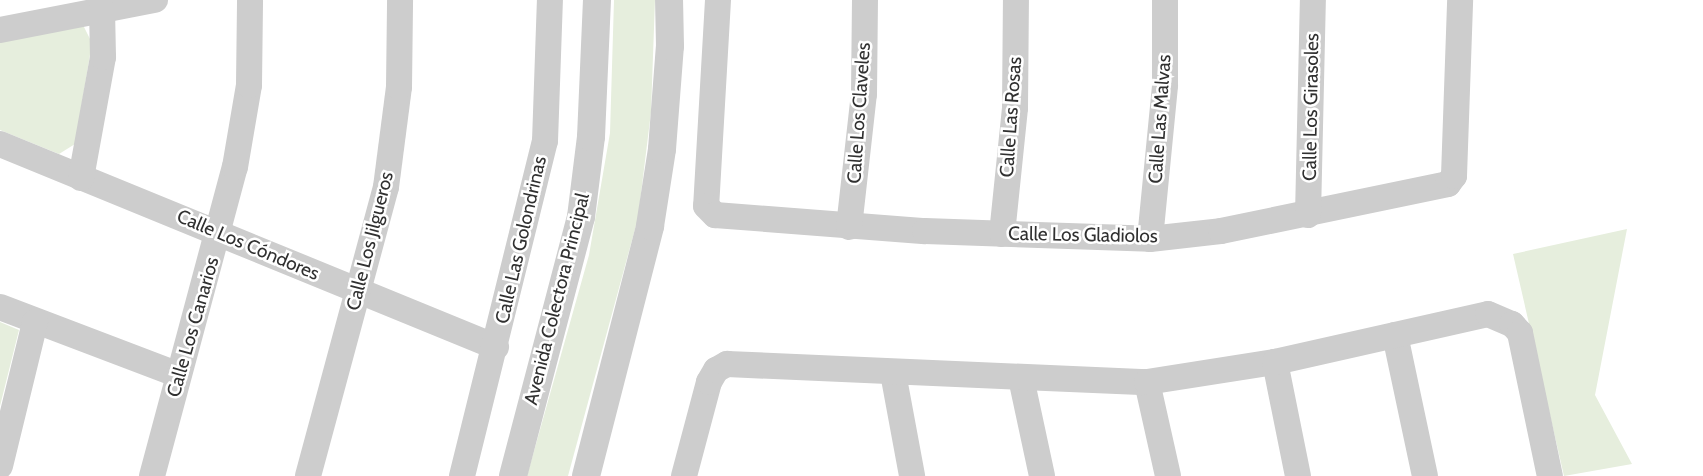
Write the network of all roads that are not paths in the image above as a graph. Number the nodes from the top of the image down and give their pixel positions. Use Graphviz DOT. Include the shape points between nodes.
graph roads {
  1 [pos="155,0"];
  2 [pos="250,0"];
  3 [pos="400,0"];
  4 [pos="550,0"];
  5 [pos="597,0"];
  6 [pos="669,0"];
  7 [pos="718,0"];
  8 [pos="865,0"];
  9 [pos="1016,0"];
  10 [pos="1164,0"];
  11 [pos="1313,0"];
  12 [pos="1460,0"];
  13 [pos="102,10"];
  14 [pos="0,30"];
  15 [pos="0,144"];
  16 [pos="81,178"];
  17 [pos="1308,215"];
  18 [pos="850,226"];
  19 [pos="220,232"];
  20 [pos="1002,234"];
  21 [pos="1150,239"];
  22 [pos="358,292"];
  23 [pos="0,306"];
  24 [pos="35,322"];
  25 [pos="1396,335"];
  26 [pos="496,347"];
  27 [pos="1275,362"];
  28 [pos="893,373"];
  29 [pos="179,375"];
  30 [pos="1021,378"];
  31 [pos="1147,382"];
  32 [pos="0,466"];
  33 [pos="152,476"];
  34 [pos="308,476"];
  35 [pos="462,476"];
  36 [pos="512,476"];
  37 [pos="586,476"];
  38 [pos="684,476"];
  39 [pos="912,476"];
  40 [pos="1042,476"];
  41 [pos="1168,476"];
  42 [pos="1298,476"];
  43 [pos="1425,476"];
  44 [pos="1550,476"];
  1 -- 13 [label="street"];
  2 -- 19 [label="street, Calle Los Canarios" via="249,85"];
  3 -- 22 [label="street, Calle Los Jilgueros" via="399,87 386,187"];
  4 -- 26 [label="street, Calle Las Golondrinas" via="545,141"];
  5 -- 36 [label="street, Avenida Colectora Principal" via="591,137 581,217"];
  6 -- 37 [label="street" via="670,46 662,149 650,226"];
  7 -- 18 [label="street, Calle Los Gladiolos" via="706,206 709,212"];
  8 -- 18 [label="street, Calle Los Claveles" via="864,94"];
  9 -- 20 [label="street, Calle Las Rosas" via="1015,108"];
  10 -- 21 [label="street, Calle Las Malvas" via="1165,85"];
  11 -- 17 [label="street, Calle Los Girasoles"];
  12 -- 17 [label="street, Calle Los Gladiolos" via="1452,181"];
  13 -- 14 [label="street"];
  13 -- 16 [label="street" via="103,57"];
  15 -- 16 [label="street, Calle Los Cóndores"];
  16 -- 19 [label="street, Calle Los Cóndores"];
  17 -- 21 [label="street, Calle Los Gladiolos" via="1221,231"];
  18 -- 20 [label="street, Calle Los Gladiolos"];
  19 -- 22 [label="street, Calle Los Cóndores"];
  19 -- 29 [label="street, Calle Los Canarios"];
  20 -- 21 [label="street, Calle Los Gladiolos"];
  22 -- 26 [label="street, Calle Los Cóndores"];
  22 -- 34 [label="street, Calle Los Jilgueros"];
  23 -- 24 [label="street"];
  24 -- 29 [label="street"];
  24 -- 32 [label="street"];
  25 -- 27 [label="street"];
  25 -- 43 [label="street"];
  25 -- 44 [label="street" via="1488,314 1512,324 1520,333"];
  26 -- 35 [label="street, Calle Las Golondrinas"];
  27 -- 31 [label="street"];
  27 -- 42 [label="street"];
  28 -- 30 [label="street"];
  28 -- 38 [label="street" via="728,364 716,370 709,382"];
  28 -- 39 [label="street"];
  29 -- 33 [label="street, Calle Los Canarios"];
  30 -- 31 [label="street"];
  30 -- 40 [label="street"];
  31 -- 41 [label="street"];
}
